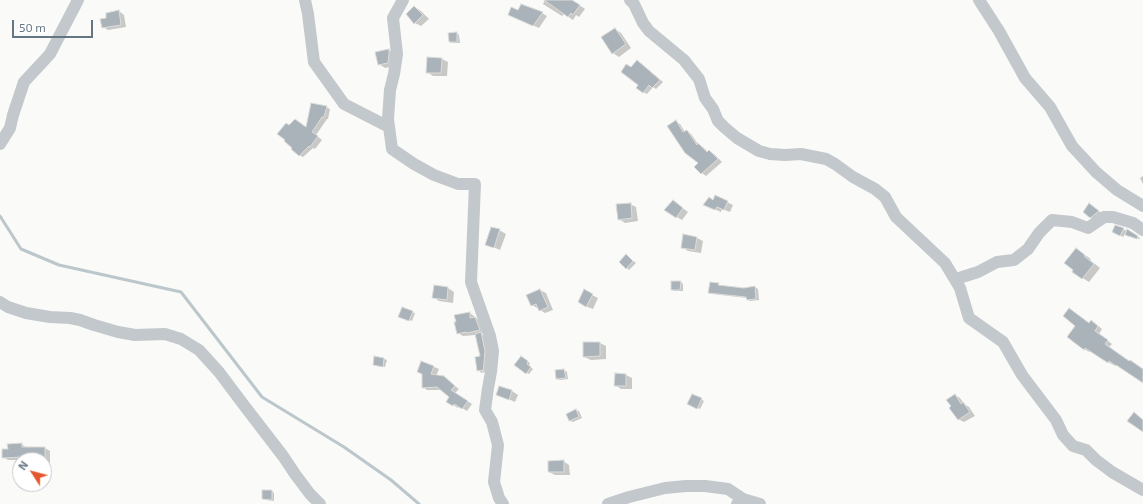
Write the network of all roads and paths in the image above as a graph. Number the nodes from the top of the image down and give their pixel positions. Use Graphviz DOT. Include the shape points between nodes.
graph roads {
  1 [pos="78,0"];
  2 [pos="305,0"];
  3 [pos="403,0"];
  4 [pos="630,0"];
  5 [pos="979,0"];
  6 [pos="389,127"];
  7 [pos="0,144"];
  8 [pos="1143,206"];
  9 [pos="1143,230"];
  10 [pos="956,279"];
  11 [pos="0,302"];
  12 [pos="1143,490"];
  13 [pos="740,502"];
  14 [pos="320,504"];
  15 [pos="503,504"];
  16 [pos="608,504"];
  17 [pos="760,504"];
  1 -- 7 [label="street" via="50,54 24,82 10,128"];
  2 -- 6 [label="street" via="314,62 344,104"];
  3 -- 6 [label="street" via="392,18 397,54 390,90"];
  4 -- 10 [label="street" via="649,31 684,60 699,79 705,98 724,127 759,151 778,155 801,154 826,159 875,188 885,197 896,217 940,257"];
  5 -- 8 [label="street" via="1025,78 1050,107 1072,146 1117,190"];
  6 -- 15 [label="street" via="392,149 414,164 458,184 475,184 471,282 493,351 485,410 492,422 498,445 494,482"];
  9 -- 10 [label="street" via="1133,223 1113,217 1104,217 1088,228 1072,222 1052,220 1028,249 1014,260 997,262"];
  10 -- 12 [label="street" via="969,318 1003,342 1022,375 1056,420 1063,435 1073,446 1086,450 1112,472"];
  11 -- 14 [label="street" via="26,313 80,320 118,332 135,335 165,334 182,339 198,350 219,372"];
  13 -- 16 [label="street" via="728,489 686,486 665,488"];
  13 -- 17 [label="street"];
}
